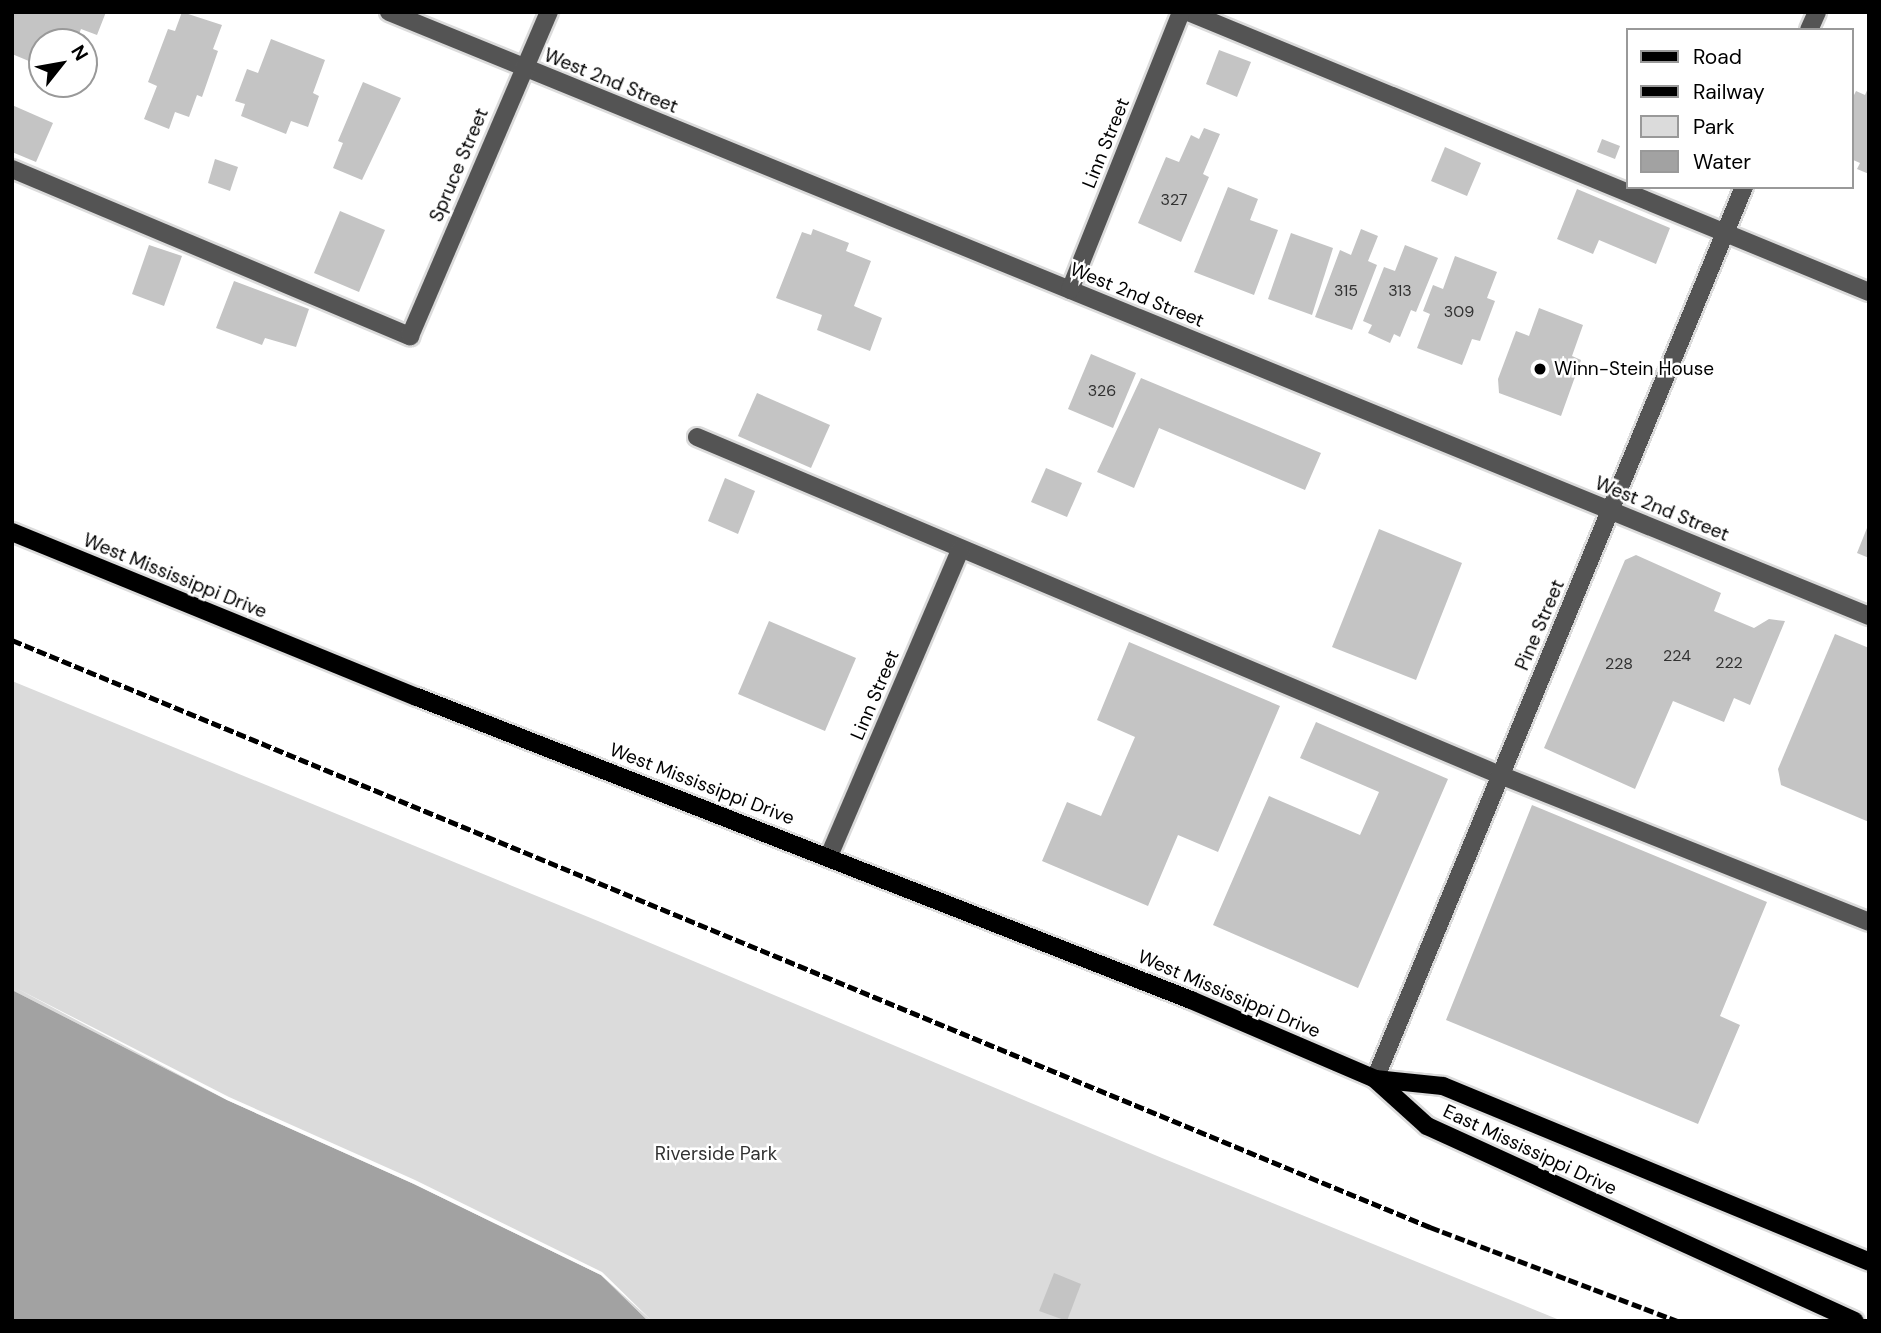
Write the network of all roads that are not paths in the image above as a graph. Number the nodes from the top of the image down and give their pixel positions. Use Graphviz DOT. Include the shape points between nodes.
graph roads {
  1 [pos="389,12"];
  2 [pos="549,12"];
  3 [pos="1181,12"];
  4 [pos="1188,12"];
  5 [pos="1817,12"];
  6 [pos="1810,28"];
  7 [pos="524,69"];
  8 [pos="12,169"];
  9 [pos="1743,189"];
  10 [pos="1725,232"];
  11 [pos="1070,290"];
  12 [pos="1869,292"];
  13 [pos="697,437"];
  14 [pos="1611,511"];
  15 [pos="12,532"];
  16 [pos="960,551"];
  17 [pos="1869,616"];
  18 [pos="1500,775"];
  19 [pos="829,856"];
  20 [pos="1869,922"];
  21 [pos="1375,1079"];
  22 [pos="1869,1262"];
  23 [pos="1855,1321"];
  1 -- 7 [label="street, West 2nd Street"];
  2 -- 7 [label="street, Spruce Street"];
  3 -- 11 [label="street, Linn Street"];
  4 -- 10 [label="street"];
  5 -- 6 [label="street"];
  7 -- 8 [label="street, Spruce Street" via="410,336"];
  7 -- 11 [label="street, West 2nd Street"];
  9 -- 10 [label="street, Pine Street"];
  10 -- 12 [label="street"];
  10 -- 14 [label="street, Pine Street"];
  11 -- 14 [label="street, West 2nd Street"];
  13 -- 16 [label="street"];
  14 -- 17 [label="street, West 2nd Street"];
  14 -- 18 [label="street, Pine Street"];
  15 -- 19 [label="main road, West Mississippi Drive" via="430,702"];
  16 -- 18 [label="street"];
  16 -- 19 [label="street, Linn Street"];
  18 -- 20 [label="street"];
  18 -- 21 [label="street, Pine Street"];
  19 -- 21 [label="main road, West Mississippi Drive" via="1191,1000"];
  21 -- 22 [label="main road, East Mississippi Drive" via="1443,1086"];
  21 -- 23 [label="main road, East Mississippi Drive" via="1427,1126"];
}
